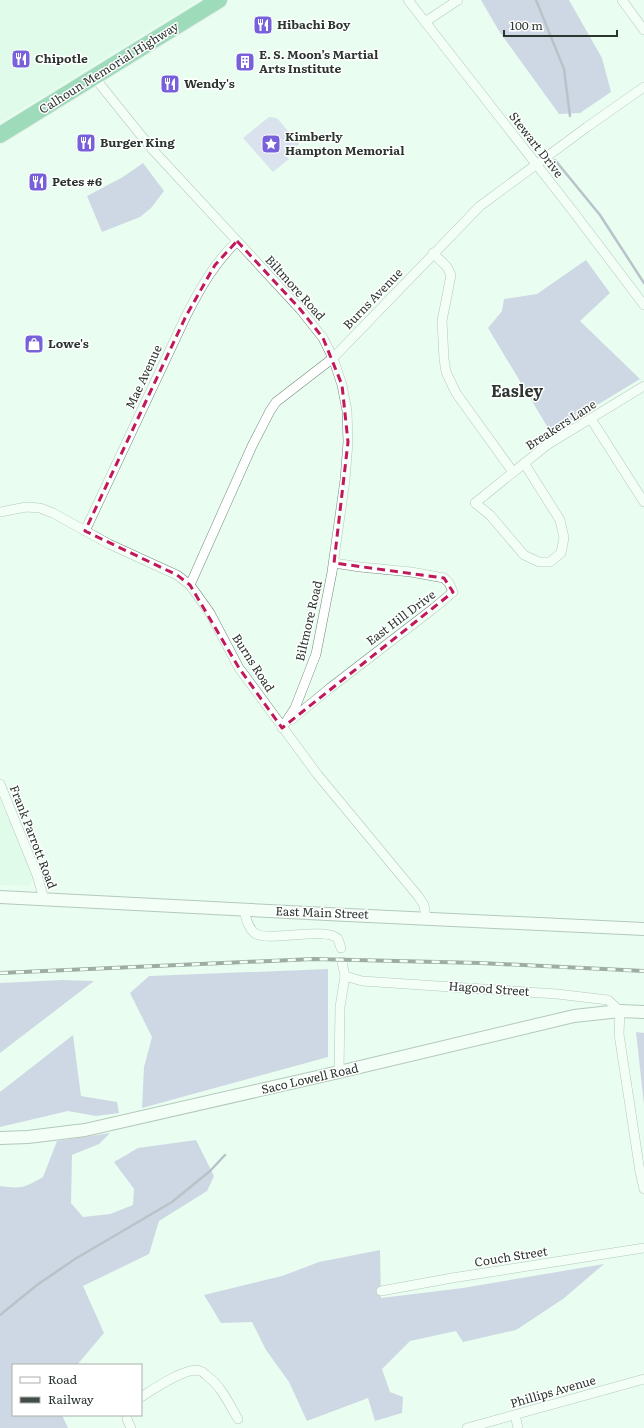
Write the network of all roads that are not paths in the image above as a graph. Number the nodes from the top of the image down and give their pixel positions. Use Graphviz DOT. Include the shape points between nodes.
graph roads {
  1 [pos="219,0"];
  2 [pos="408,0"];
  3 [pos="458,0"];
  4 [pos="622,0"];
  5 [pos="425,22"];
  6 [pos="644,30"];
  7 [pos="94,77"];
  8 [pos="644,87"];
  9 [pos="0,135"];
  10 [pos="536,164"];
  11 [pos="237,241"];
  12 [pos="433,254"];
  13 [pos="644,305"];
  14 [pos="333,358"];
  15 [pos="644,386"];
  16 [pos="591,419"];
  17 [pos="524,463"];
  18 [pos="513,472"];
  19 [pos="644,502"];
  20 [pos="0,512"];
  21 [pos="86,531"];
  22 [pos="334,563"];
  23 [pos="190,585"];
  24 [pos="282,728"];
  25 [pos="0,784"];
  26 [pos="0,897"];
  27 [pos="44,899"];
  28 [pos="244,910"];
  29 [pos="426,918"];
  30 [pos="644,929"];
  31 [pos="341,948"];
  32 [pos="342,962"];
  33 [pos="345,976"];
  34 [pos="620,1011"];
  35 [pos="644,1012"];
  36 [pos="340,1072"];
  37 [pos="0,1138"];
  38 [pos="644,1189"];
  39 [pos="644,1248"];
  40 [pos="381,1291"];
  41 [pos="644,1379"];
  42 [pos="142,1396"];
  43 [pos="515,1415"];
  44 [pos="127,1416"];
  45 [pos="238,1419"];
  46 [pos="132,1428"];
  47 [pos="468,1428"];
  48 [pos="518,1428"];
  1 -- 7 [label="highway, Calhoun Memorial Highway"];
  2 -- 5 [label="street, Stewart Drive"];
  3 -- 5 [label="street"];
  4 -- 6 [label="street"];
  5 -- 10 [label="street, Stewart Drive"];
  7 -- 9 [label="highway, Calhoun Memorial Highway"];
  7 -- 11 [label="street, Biltmore Road" via="152,149"];
  8 -- 10 [label="street, Burns Avenue"];
  10 -- 12 [label="street, Burns Avenue" via="480,206"];
  10 -- 13 [label="street, Stewart Drive"];
  11 -- 14 [label="street, Biltmore Road" via="300,309 323,338"];
  11 -- 21 [label="street, Mae Avenue" via="215,265 189,310"];
  12 -- 14 [label="street, Burns Avenue"];
  12 -- 18 [label="street" via="447,267 451,275 442,321 446,372 456,393"];
  14 -- 22 [label="street, Biltmore Road" via="342,385 348,442"];
  14 -- 23 [label="street, Burns Avenue" via="276,402 270,410"];
  15 -- 16 [label="street, Breakers Lane"];
  16 -- 17 [label="street, Breakers Lane" via="547,445"];
  16 -- 19 [label="street"];
  17 -- 18 [label="street, Breakers Lane"];
  17 -- 18 [label="street, Breakers Lane" via="560,520 564,538 562,553 550,562 539,562 524,555 490,515 475,503"];
  20 -- 21 [label="street, Burns Road" via="26,507 40,508"];
  21 -- 23 [label="street, Burns Road" via="177,575"];
  22 -- 24 [label="street, Biltmore Road" via="316,654 295,708"];
  22 -- 24 [label="street, East Hill Drive" via="444,578 453,592"];
  23 -- 24 [label="street, Burns Road" via="210,613 239,668"];
  24 -- 29 [label="street, Burns Road" via="418,896 424,905"];
  25 -- 27 [label="street, Frank Parrott Road" via="37,875"];
  26 -- 27 [label="street, East Main Street"];
  27 -- 28 [label="street, East Main Street"];
  28 -- 29 [label="street, East Main Street"];
  28 -- 31 [label="street" via="250,928 256,934 334,936"];
  29 -- 30 [label="street, East Main Street"];
  32 -- 33 [label="street"];
  33 -- 34 [label="street, Hagood Street" via="362,981 557,994 608,1000"];
  33 -- 36 [label="street" via="340,1007"];
  34 -- 35 [label="street"];
  34 -- 36 [label="street, Saco Lowell Road" via="574,1016"];
  34 -- 38 [label="street" via="620,1034"];
  36 -- 37 [label="street, Saco Lowell Road" via="85,1130"];
  39 -- 40 [label="street, Couch Street"];
  41 -- 43 [label="street, Phillips Avenue"];
  42 -- 45 [label="street" via="190,1370 200,1370 215,1382"];
  43 -- 47 [label="street, Phillips Avenue"];
  43 -- 48 [label="street"];
  44 -- 46 [label="street"];
}
